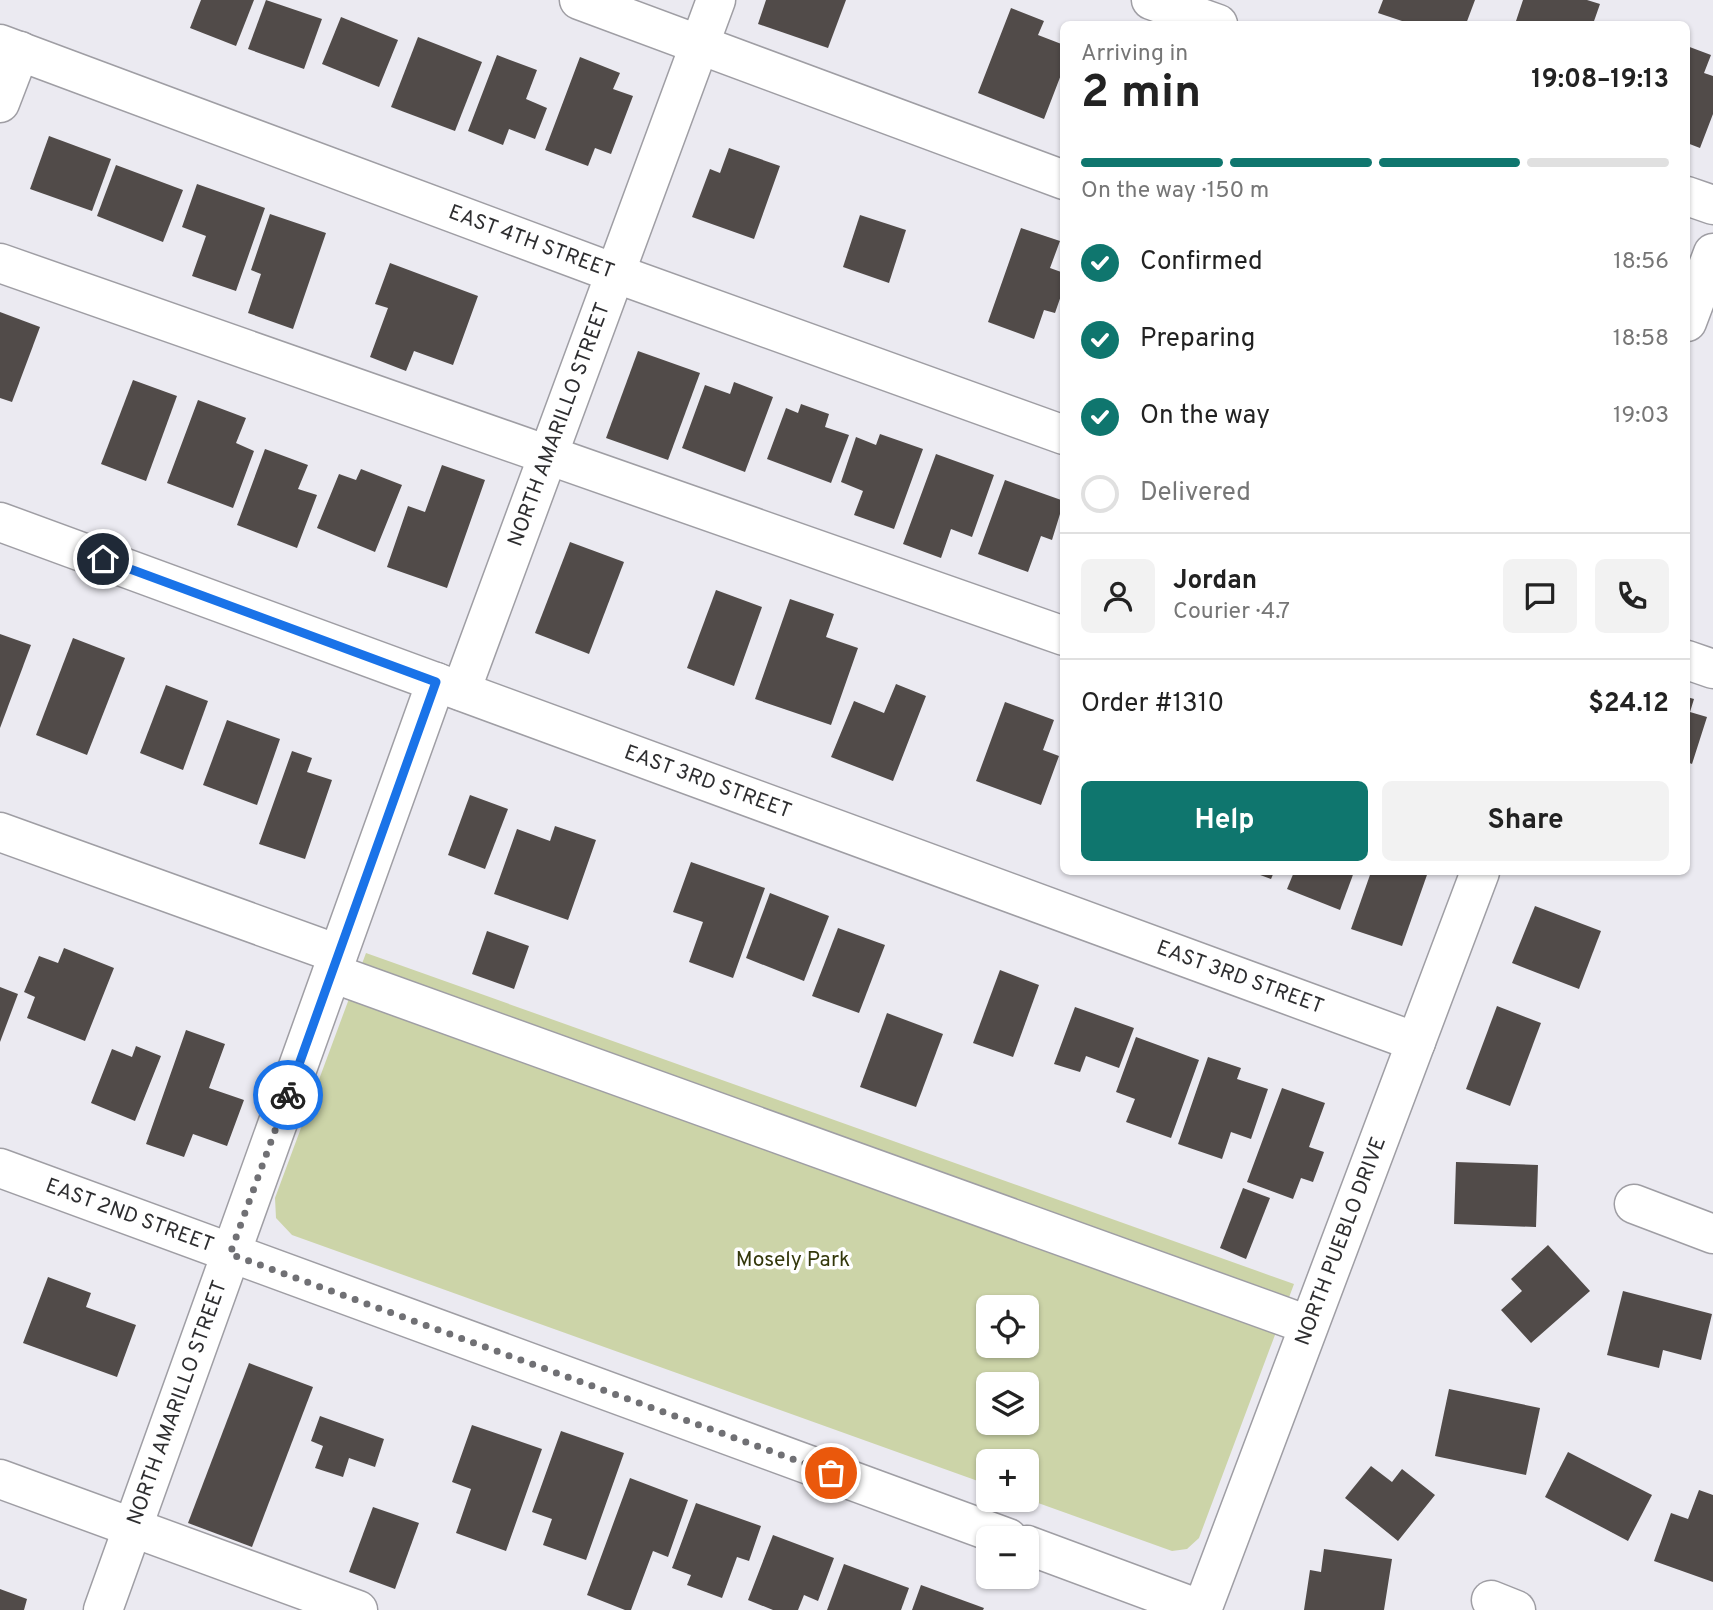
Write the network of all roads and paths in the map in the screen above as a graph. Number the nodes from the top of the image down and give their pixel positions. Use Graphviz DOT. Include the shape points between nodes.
graph roads {
  1 [pos="579,0"];
  2 [pos="716,0"];
  3 [pos="1151,0"];
  4 [pos="1210,21"];
  5 [pos="700,45"];
  6 [pos="10,47"];
  7 [pos="0,103"];
  8 [pos="1060,179"];
  9 [pos="1690,197"];
  10 [pos="1713,205"];
  11 [pos="1713,253"];
  12 [pos="0,263"];
  13 [pos="617,274"];
  14 [pos="1690,314"];
  15 [pos="1060,434"];
  16 [pos="549,456"];
  17 [pos="0,522"];
  18 [pos="1060,635"];
  19 [pos="1690,661"];
  20 [pos="1713,669"];
  21 [pos="448,686"];
  22 [pos="0,832"];
  23 [pos="1479,875"];
  24 [pos="335,964"];
  25 [pos="1416,1042"];
  26 [pos="0,1168"];
  27 [pos="1634,1205"];
  28 [pos="1713,1234"];
  29 [pos="230,1254"];
  30 [pos="1308,1325"];
  31 [pos="0,1479"];
  32 [pos="976,1526"];
  33 [pos="132,1527"];
  34 [pos="1039,1549"];
  35 [pos="103,1610"];
  36 [pos="358,1610"];
  37 [pos="1202,1610"];
  1 -- 5 [label="street"];
  2 -- 5 [label="street, NORTH AMARILLO STREET"];
  3 -- 4 [label="street"];
  5 -- 8 [label="street"];
  5 -- 13 [label="street, NORTH AMARILLO STREET"];
  6 -- 7 [label="street"];
  6 -- 13 [label="street, EAST 4TH STREET"];
  9 -- 10 [label="street"];
  11 -- 14 [label="street"];
  12 -- 16 [label="street"];
  13 -- 15 [label="street, EAST 4TH STREET"];
  13 -- 16 [label="street, NORTH AMARILLO STREET"];
  16 -- 18 [label="street"];
  16 -- 21 [label="street, NORTH AMARILLO STREET"];
  17 -- 21 [label="street, EAST 3RD STREET"];
  19 -- 20 [label="street"];
  21 -- 24 [label="street, NORTH AMARILLO STREET"];
  21 -- 25 [label="street, EAST 3RD STREET"];
  22 -- 24 [label="street"];
  23 -- 25 [label="street, NORTH PUEBLO DRIVE"];
  24 -- 29 [label="street, NORTH AMARILLO STREET"];
  24 -- 30 [label="street"];
  25 -- 30 [label="street, NORTH PUEBLO DRIVE"];
  26 -- 29 [label="street, EAST 2ND STREET"];
  27 -- 28 [label="street"];
  29 -- 32 [label="street, EAST 2ND STREET"];
  29 -- 33 [label="street, NORTH AMARILLO STREET"];
  30 -- 37 [label="street, NORTH PUEBLO DRIVE"];
  31 -- 33 [label="street"];
  33 -- 35 [label="street, NORTH AMARILLO STREET"];
  33 -- 36 [label="street"];
  34 -- 37 [label="street"];
}
